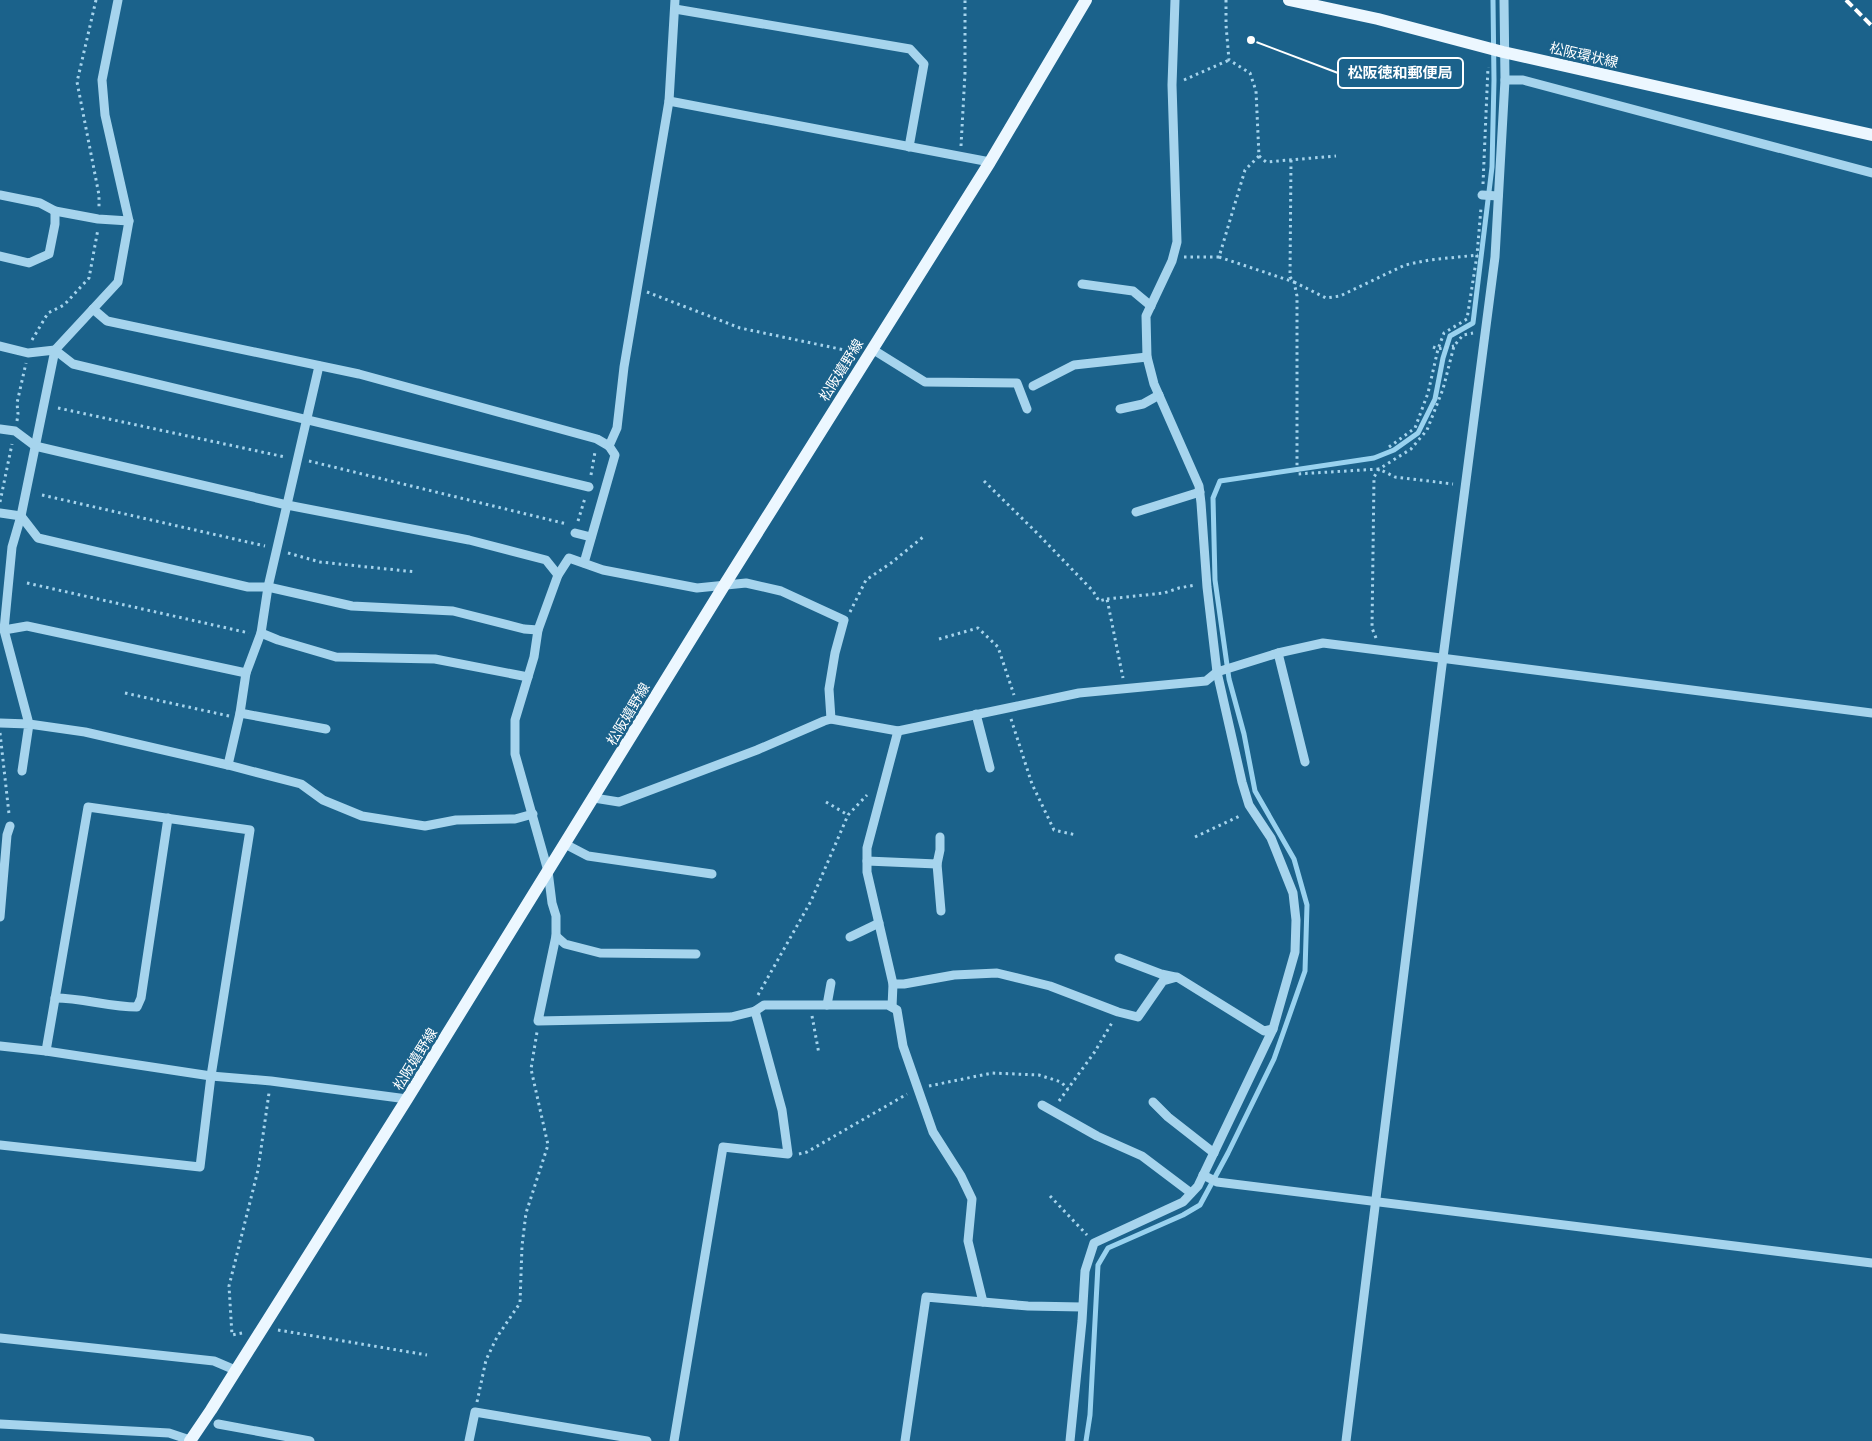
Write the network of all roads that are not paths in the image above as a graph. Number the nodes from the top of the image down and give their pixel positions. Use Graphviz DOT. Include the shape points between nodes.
graph roads {
  1 [pos="118,0"];
  2 [pos="1086,0"];
  3 [pos="1175,0"];
  4 [pos="1290,0"];
  5 [pos="1504,0"];
  6 [pos="675,4"];
  7 [pos="1503,52"];
  8 [pos="1505,80"];
  9 [pos="669,101"];
  10 [pos="1872,135"];
  11 [pos="909,147"];
  12 [pos="990,162"];
  13 [pos="1872,173"];
  14 [pos="0,195"];
  15 [pos="1482,195"];
  16 [pos="1498,196"];
  17 [pos="56,211"];
  18 [pos="128,221"];
  19 [pos="0,256"];
  20 [pos="1082,284"];
  21 [pos="1151,306"];
  22 [pos="92,309"];
  23 [pos="0,346"];
  24 [pos="55,350"];
  25 [pos="870,352"];
  26 [pos="1146,357"];
  27 [pos="320,366"];
  28 [pos="1033,386"];
  29 [pos="1159,395"];
  30 [pos="1026,409"];
  31 [pos="1120,409"];
  32 [pos="307,419"];
  33 [pos="0,429"];
  34 [pos="35,446"];
  35 [pos="609,446"];
  36 [pos="589,487"];
  37 [pos="1200,492"];
  38 [pos="287,504"];
  39 [pos="1136,512"];
  40 [pos="0,513"];
  41 [pos="21,516"];
  42 [pos="575,533"];
  43 [pos="591,537"];
  44 [pos="584,563"];
  45 [pos="558,575"];
  46 [pos="725,584"];
  47 [pos="268,587"];
  48 [pos="4,630"];
  49 [pos="538,630"];
  50 [pos="261,633"];
  51 [pos="1278,653"];
  52 [pos="1444,659"];
  53 [pos="1217,672"];
  54 [pos="246,673"];
  55 [pos="528,677"];
  56 [pos="240,713"];
  57 [pos="1872,713"];
  58 [pos="976,714"];
  59 [pos="831,719"];
  60 [pos="0,723"];
  61 [pos="30,724"];
  62 [pos="326,729"];
  63 [pos="898,731"];
  64 [pos="1305,762"];
  65 [pos="228,765"];
  66 [pos="990,768"];
  67 [pos="22,770"];
  68 [pos="594,798"];
  69 [pos="533,814"];
  70 [pos="168,818"];
  71 [pos="10,826"];
  72 [pos="940,837"];
  73 [pos="565,844"];
  74 [pos="867,862"];
  75 [pos="937,864"];
  76 [pos="548,871"];
  77 [pos="712,874"];
  78 [pos="941,912"];
  79 [pos="0,918"];
  80 [pos="879,923"];
  81 [pos="556,936"];
  82 [pos="850,937"];
  83 [pos="696,954"];
  84 [pos="1119,958"];
  85 [pos="1177,977"];
  86 [pos="831,983"];
  87 [pos="893,984"];
  88 [pos="56,998"];
  89 [pos="827,1005"];
  90 [pos="892,1007"];
  91 [pos="755,1011"];
  92 [pos="1273,1029"];
  93 [pos="0,1046"];
  94 [pos="46,1051"];
  95 [pos="211,1076"];
  96 [pos="407,1099"];
  97 [pos="1153,1102"];
  98 [pos="1042,1105"];
  99 [pos="0,1145"];
  100 [pos="1214,1153"];
  101 [pos="1203,1175"];
  102 [pos="1191,1193"];
  103 [pos="1377,1202"];
  104 [pos="1872,1263"];
  105 [pos="983,1302"];
  106 [pos="1082,1307"];
  107 [pos="0,1338"];
  108 [pos="235,1370"];
  109 [pos="0,1424"];
  110 [pos="218,1424"];
  111 [pos="190,1441"];
  112 [pos="310,1441"];
  113 [pos="469,1441"];
  114 [pos="647,1441"];
  115 [pos="674,1441"];
  116 [pos="905,1441"];
  117 [pos="1070,1441"];
  118 [pos="1346,1441"];
  1 -- 18 [label="street" via="102,80 105,115"];
  2 -- 12 [label="main road, 松阪嬉野線"];
  3 -- 21 [label="street" via="1172,85 1178,242"];
  4 -- 7 [label="main road, 松阪環状線"];
  5 -- 7 [label="street"];
  6 -- 9 [label="street"];
  6 -- 11 [label="street" via="910,49 924,64"];
  7 -- 8 [label="street"];
  7 -- 10 [label="main road, 松阪環状線"];
  8 -- 13 [label="street" via="1523,80"];
  8 -- 16 [label="street"];
  9 -- 11 [label="street"];
  9 -- 35 [label="street" via="624,367 617,428"];
  11 -- 12 [label="street"];
  12 -- 25 [label="main road, 松阪嬉野線"];
  14 -- 17 [label="street" via="40,203"];
  15 -- 16 [label="street"];
  16 -- 52 [label="street" via="1495,257"];
  17 -- 18 [label="street"];
  17 -- 19 [label="street" via="49,254 29,263"];
  18 -- 22 [label="street" via="118,282"];
  20 -- 21 [label="street" via="1133,290"];
  21 -- 26 [label="street" via="1146,316"];
  22 -- 24 [label="street"];
  22 -- 27 [label="street" via="107,321"];
  23 -- 24 [label="street" via="28,352"];
  24 -- 32 [label="street" via="73,364"];
  24 -- 34 [label="street"];
  25 -- 30 [label="street" via="926,382 1016,383"];
  25 -- 46 [label="main road, 松阪嬉野線"];
  26 -- 28 [label="street" via="1074,365"];
  26 -- 29 [label="street"];
  27 -- 32 [label="street"];
  27 -- 35 [label="street" via="597,439"];
  29 -- 31 [label="street" via="1143,404"];
  29 -- 37 [label="street"];
  32 -- 36 [label="street"];
  32 -- 38 [label="street"];
  33 -- 34 [label="street" via="15,431"];
  34 -- 38 [label="street"];
  34 -- 41 [label="street"];
  35 -- 43 [label="street" via="615,455"];
  37 -- 39 [label="street"];
  37 -- 53 [label="street"];
  38 -- 45 [label="street" via="469,540 546,560"];
  38 -- 47 [label="street"];
  40 -- 41 [label="street"];
  41 -- 47 [label="street" via="38,538 248,587"];
  41 -- 48 [label="street" via="12,547"];
  42 -- 43 [label="street"];
  43 -- 44 [label="street"];
  44 -- 45 [label="street" via="569,558"];
  44 -- 46 [label="street" via="603,570 697,588"];
  45 -- 49 [label="street"];
  46 -- 59 [label="street" via="746,583 781,591 844,620 829,689"];
  46 -- 68 [label="main road, 松阪嬉野線"];
  47 -- 49 [label="street" via="352,606 453,611"];
  47 -- 50 [label="street"];
  48 -- 54 [label="street" via="27,626"];
  48 -- 61 [label="street"];
  49 -- 55 [label="street"];
  50 -- 54 [label="street"];
  50 -- 55 [label="street" via="336,657 434,659"];
  51 -- 52 [label="street" via="1322,643"];
  51 -- 53 [label="street"];
  51 -- 64 [label="street"];
  52 -- 57 [label="street"];
  52 -- 103 [label="street"];
  53 -- 58 [label="street" via="1206,681 1079,693"];
  53 -- 92 [label="street" via="1249,805 1271,838 1293,893 1295,952"];
  54 -- 56 [label="street"];
  55 -- 69 [label="street" via="516,720 515,754"];
  56 -- 62 [label="street"];
  56 -- 65 [label="street"];
  58 -- 63 [label="street"];
  58 -- 66 [label="street"];
  59 -- 63 [label="street"];
  59 -- 68 [label="street" via="619,802"];
  60 -- 61 [label="street"];
  61 -- 65 [label="street" via="86,732"];
  61 -- 67 [label="street"];
  63 -- 74 [label="street" via="867,848"];
  65 -- 69 [label="street" via="301,784 323,800 362,816 425,826 456,820 515,819"];
  68 -- 73 [label="main road, 松阪嬉野線"];
  69 -- 76 [label="street"];
  70 -- 88 [label="street" via="141,998 136,1007"];
  70 -- 88 [label="street" via="88,807"];
  70 -- 95 [label="street" via="250,830"];
  71 -- 79 [label="street"];
  72 -- 75 [label="street"];
  73 -- 76 [label="main road, 松阪嬉野線"];
  73 -- 77 [label="street" via="588,856"];
  74 -- 75 [label="street"];
  74 -- 80 [label="street"];
  75 -- 78 [label="street"];
  76 -- 81 [label="street"];
  76 -- 96 [label="main road, 松阪嬉野線"];
  80 -- 82 [label="street"];
  80 -- 87 [label="street"];
  81 -- 83 [label="street" via="564,944 600,953"];
  81 -- 91 [label="street" via="538,1021 731,1017"];
  84 -- 85 [label="street"];
  85 -- 87 [label="street" via="1163,981 1138,1017 1050,986 996,973"];
  85 -- 92 [label="street" via="1264,1031"];
  86 -- 89 [label="street"];
  87 -- 90 [label="street"];
  88 -- 94 [label="street"];
  89 -- 90 [label="street"];
  89 -- 91 [label="street" via="764,1005"];
  90 -- 105 [label="street" via="897,1010 903,1046 933,1132 972,1199 968,1241"];
  91 -- 115 [label="street" via="782,1110 788,1154 723,1147"];
  92 -- 100 [label="street"];
  93 -- 94 [label="street"];
  94 -- 95 [label="street"];
  95 -- 96 [label="street"];
  95 -- 99 [label="street" via="200,1168"];
  96 -- 108 [label="main road, 松阪嬉野線"];
  97 -- 100 [label="street"];
  98 -- 102 [label="street" via="1097,1136 1142,1156"];
  100 -- 101 [label="street"];
  101 -- 102 [label="street"];
  101 -- 103 [label="street" via="1216,1182"];
  102 -- 106 [label="street" via="1183,1202 1094,1243 1084,1271"];
  103 -- 104 [label="street"];
  103 -- 118 [label="street"];
  105 -- 106 [label="street"];
  105 -- 116 [label="street" via="926,1297"];
  106 -- 117 [label="street"];
  107 -- 108 [label="street" via="214,1361"];
  108 -- 111 [label="main road, 松阪嬉野線"];
  109 -- 111 [label="street" via="169,1433"];
  110 -- 112 [label="street"];
  113 -- 114 [label="street" via="474,1412"];
}
